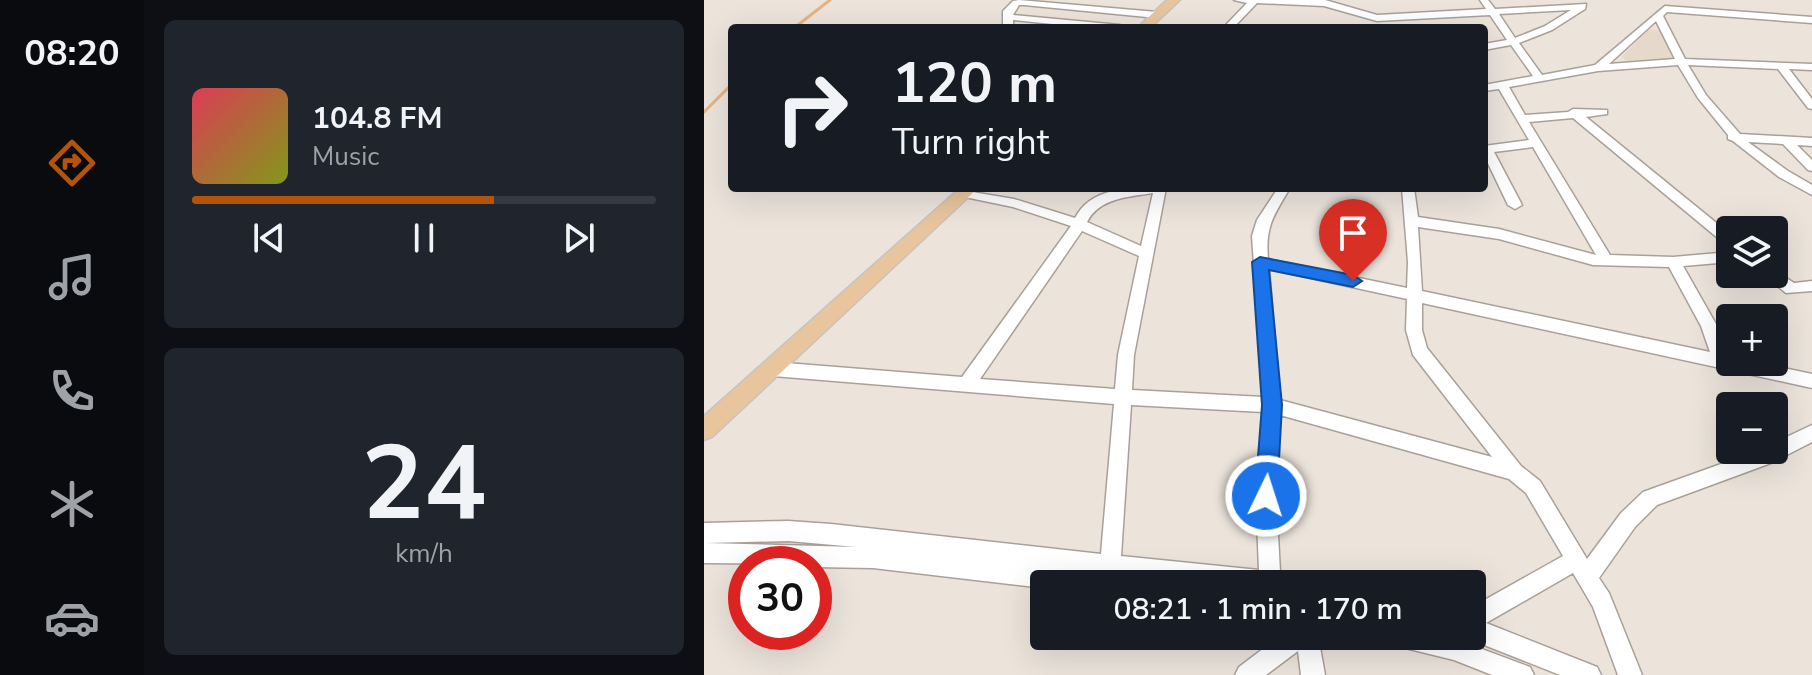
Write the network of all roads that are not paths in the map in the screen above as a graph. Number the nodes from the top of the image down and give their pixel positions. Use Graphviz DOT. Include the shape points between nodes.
graph roads {
  1 [pos="1174,0"];
  2 [pos="1238,0"];
  3 [pos="1484,0"];
  4 [pos="1679,0"];
  5 [pos="1254,1"];
  6 [pos="1586,3"];
  7 [pos="1773,9"];
  8 [pos="1685,10"];
  9 [pos="1346,11"];
  10 [pos="1494,12"];
  11 [pos="1157,15"];
  12 [pos="1658,15"];
  13 [pos="1412,16"];
  14 [pos="1781,17"];
  15 [pos="1377,18"];
  16 [pos="1812,20"];
  17 [pos="1008,22"];
  18 [pos="1045,24"];
  19 [pos="1147,24"];
  20 [pos="1232,24"];
  21 [pos="1381,24"];
  22 [pos="1515,43"];
  23 [pos="1488,46"];
  24 [pos="1679,62"];
  25 [pos="1781,66"];
  26 [pos="1812,67"];
  27 [pos="1598,68"];
  28 [pos="1539,78"];
  29 [pos="1502,85"];
  30 [pos="1488,87"];
  31 [pos="1812,106"];
  32 [pos="1573,112"];
  33 [pos="1603,112"];
  34 [pos="1520,119"];
  35 [pos="1732,137"];
  36 [pos="1788,142"];
  37 [pos="1812,142"];
  38 [pos="1534,143"];
  39 [pos="1488,149"];
  40 [pos="1488,151"];
  41 [pos="1812,167"];
  42 [pos="1812,191"];
  43 [pos="965,192"];
  44 [pos="976,192"];
  45 [pos="1136,192"];
  46 [pos="1158,192"];
  47 [pos="1282,192"];
  48 [pos="1408,192"];
  49 [pos="1515,205"];
  50 [pos="1079,221"];
  51 [pos="1411,221"];
  52 [pos="1716,229"];
  53 [pos="1146,254"];
  54 [pos="1716,258"];
  55 [pos="1605,259"];
  56 [pos="1260,262"];
  57 [pos="1673,262"];
  58 [pos="1812,286"];
  59 [pos="1788,287"];
  60 [pos="1416,294"];
  61 [pos="1716,345"];
  62 [pos="1716,361"];
  63 [pos="773,369"];
  64 [pos="1788,376"];
  65 [pos="1812,381"];
  66 [pos="967,384"];
  67 [pos="1122,397"];
  68 [pos="1272,405"];
  69 [pos="704,430"];
  70 [pos="1812,433"];
  71 [pos="1515,472"];
  72 [pos="704,533"];
  73 [pos="704,553"];
  74 [pos="1582,568"];
  75 [pos="1039,570"];
  76 [pos="1073,570"];
  77 [pos="1108,570"];
  78 [pos="1269,570"];
  79 [pos="1486,613"];
  80 [pos="1486,635"];
  81 [pos="1280,650"];
  82 [pos="1309,650"];
  83 [pos="1457,650"];
  84 [pos="1247,675"];
  85 [pos="1313,675"];
  86 [pos="1522,675"];
  87 [pos="1589,675"];
  88 [pos="1630,675"];
  1 -- 11 [label="main road"];
  2 -- 5 [label="street"];
  3 -- 10 [label="street"];
  4 -- 8 [label="street"];
  5 -- 9 [label="street" via="1325,3"];
  5 -- 20 [label="street"];
  6 -- 10 [label="street"];
  6 -- 22 [label="street" via="1556,27"];
  7 -- 14 [label="street"];
  8 -- 12 [label="street" via="1665,9"];
  8 -- 14 [label="street"];
  9 -- 13 [label="street" via="1407,8"];
  9 -- 15 [label="street"];
  10 -- 13 [label="street"];
  10 -- 22 [label="street"];
  11 -- 17 [label="street" via="1024,2 1008,11"];
  11 -- 19 [label="main road"];
  12 -- 24 [label="street"];
  12 -- 27 [label="street"];
  13 -- 15 [label="street"];
  14 -- 16 [label="street"];
  15 -- 21 [label="street"];
  17 -- 18 [label="street"];
  22 -- 23 [label="street"];
  22 -- 28 [label="street"];
  24 -- 25 [label="street"];
  24 -- 27 [label="street"];
  24 -- 35 [label="street"];
  25 -- 26 [label="street"];
  25 -- 31 [label="street"];
  27 -- 28 [label="street"];
  28 -- 29 [label="street"];
  29 -- 30 [label="street"];
  29 -- 34 [label="street"];
  32 -- 33 [label="street"];
  32 -- 34 [label="street"];
  32 -- 52 [label="street"];
  34 -- 38 [label="street"];
  35 -- 36 [label="street"];
  35 -- 42 [label="street" via="1764,164"];
  36 -- 37 [label="street"];
  36 -- 41 [label="street"];
  38 -- 39 [label="street"];
  38 -- 55 [label="street"];
  40 -- 49 [label="street"];
  43 -- 63 [label="main road"];
  44 -- 50 [label="street"];
  45 -- 50 [label="street" via="1101,198"];
  46 -- 53 [label="street"];
  47 -- 56 [label="street" via="1261,228"];
  48 -- 51 [label="street"];
  50 -- 53 [label="street"];
  50 -- 66 [label="street"];
  51 -- 55 [label="street"];
  51 -- 60 [label="street"];
  53 -- 67 [label="street"];
  54 -- 57 [label="street"];
  55 -- 57 [label="street"];
  56 -- 60 [label="street"];
  56 -- 68 [label="street"];
  57 -- 61 [label="street"];
  58 -- 59 [label="street"];
  60 -- 62 [label="street"];
  60 -- 71 [label="street" via="1419,350"];
  63 -- 66 [label="street"];
  63 -- 69 [label="main road"];
  64 -- 65 [label="street"];
  66 -- 67 [label="street"];
  67 -- 68 [label="street"];
  67 -- 77 [label="street"];
  68 -- 71 [label="street"];
  68 -- 78 [label="street" via="1266,496"];
  70 -- 74 [label="street" via="1764,457 1650,498"];
  71 -- 74 [label="street" via="1533,487"];
  72 -- 76 [label="street" via="817,533"];
  73 -- 75 [label="street"];
  74 -- 79 [label="street"];
  74 -- 88 [label="street"];
  80 -- 87 [label="street"];
  81 -- 84 [label="street"];
  82 -- 85 [label="street"];
  83 -- 86 [label="street"];
}
